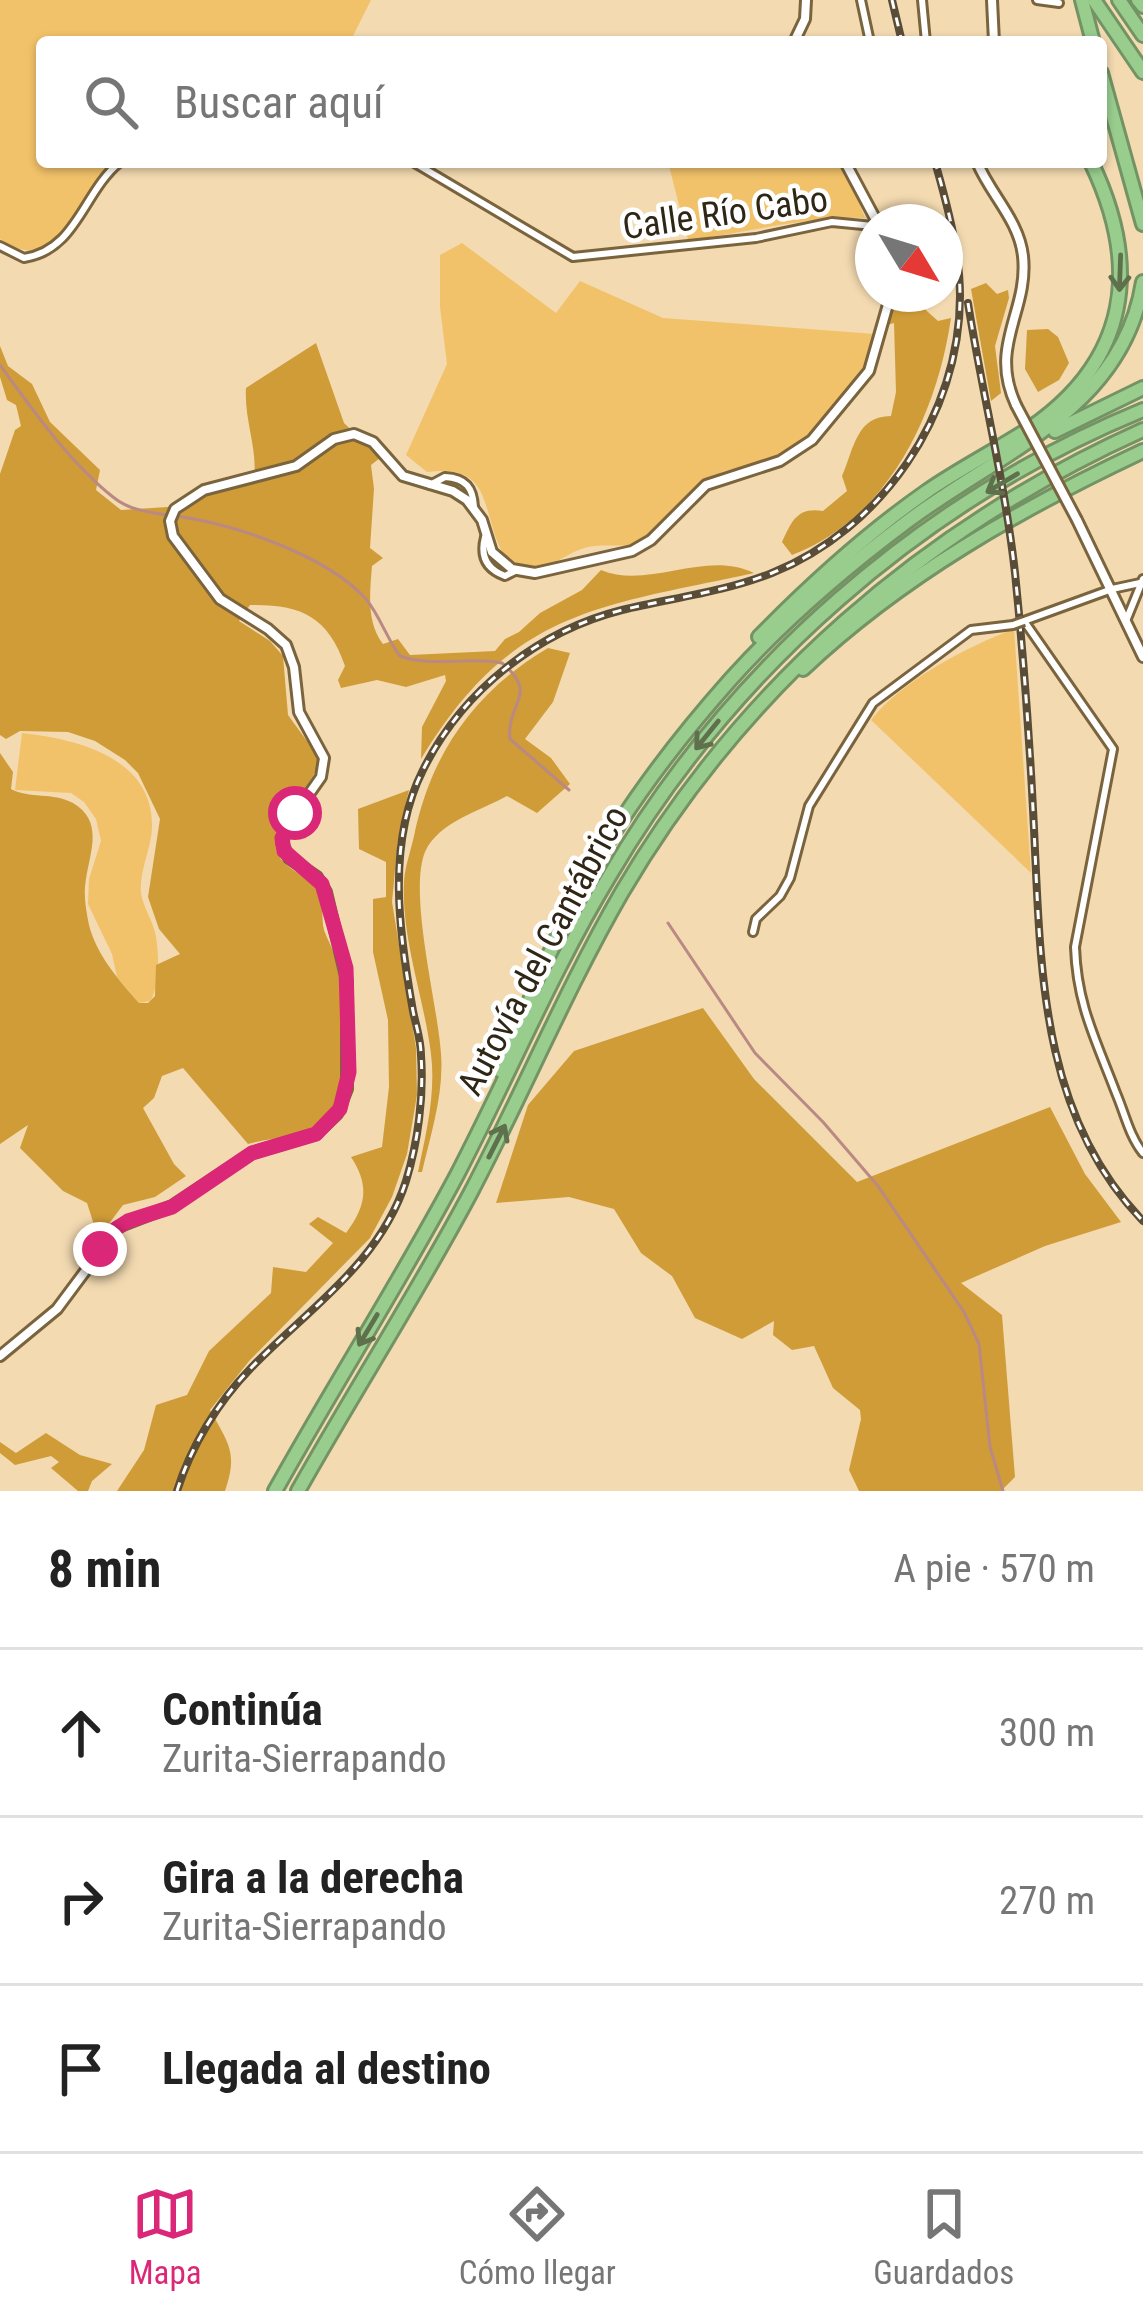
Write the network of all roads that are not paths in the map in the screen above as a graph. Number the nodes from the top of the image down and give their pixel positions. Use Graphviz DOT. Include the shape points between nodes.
graph roads {
  1 [pos="806,0"];
  2 [pos="860,0"];
  3 [pos="922,0"];
  4 [pos="992,0"];
  5 [pos="1037,0"];
  6 [pos="1082,0"];
  7 [pos="1094,0"];
  8 [pos="1119,0"];
  9 [pos="1059,3"];
  10 [pos="1143,34"];
  11 [pos="797,36"];
  12 [pos="869,36"];
  13 [pos="925,36"];
  14 [pos="994,36"];
  15 [pos="1091,36"];
  16 [pos="1143,73"];
  17 [pos="1107,90"];
  18 [pos="1107,94"];
  19 [pos="113,168"];
  20 [pos="423,168"];
  21 [pos="848,168"];
  22 [pos="980,168"];
  23 [pos="1094,168"];
  24 [pos="1143,194"];
  25 [pos="865,204"];
  26 [pos="855,223"];
  27 [pos="1143,224"];
  28 [pos="0,246"];
  29 [pos="1143,282"];
  30 [pos="886,312"];
  31 [pos="1143,388"];
  32 [pos="1143,410"];
  33 [pos="1143,430"];
  34 [pos="1139,454"];
  35 [pos="1001,459"];
  36 [pos="1142,581"];
  37 [pos="1112,589"];
  38 [pos="1024,621"];
  39 [pos="1126,621"];
  40 [pos="1143,657"];
  41 [pos="653,842"];
  42 [pos="605,848"];
  43 [pos="753,932"];
  44 [pos="1143,1153"];
  45 [pos="427,1229"];
  46 [pos="0,1356"];
  47 [pos="275,1491"];
  48 [pos="298,1491"];
  1 -- 11 [label="street"];
  2 -- 12 [label="street"];
  3 -- 13 [label="street"];
  4 -- 14 [label="street"];
  5 -- 9 [label="street"];
  6 -- 15 [label="highway"];
  7 -- 16 [label="highway"];
  8 -- 10 [label="highway"];
  17 -- 24 [label="highway"];
  18 -- 27 [label="highway"];
  19 -- 28 [label="street" via="58,246 24,258"];
  20 -- 26 [label="street, Calle Río Cabo" via="573,257"];
  21 -- 25 [label="street"];
  22 -- 37 [label="street, bridge" via="1023,255 1004,356 1007,381"];
  23 -- 42 [label="highway, one-way" via="1122,262 1114,321 1090,368 1031,427 928,491 786,610 693,713"];
  29 -- 35 [label="highway" via="1130,331 1101,379"];
  30 -- 46 [label="street" via="866,376 799,451 706,484 636,549 515,571 495,556 474,507 398,472 370,440 346,434 296,466 204,490 175,509 176,540 220,599 286,646 298,712 325,758 282,843 326,892 346,975 347,1089 316,1134 252,1153 172,1207 118,1227 58,1309"];
  31 -- 35 [label="highway"];
  32 -- 45 [label="highway, Autovía del Cantábrico, one-way" via="1035,463 913,540 798,635 724,715 656,801 598,894"];
  33 -- 41 [label="highway, Autovía del Cantábrico" via="1029,488 878,591 743,722"];
  34 -- 41 [label="highway" via="985,535 880,605 759,714"];
  35 -- 42 [label="highway" via="884,539 763,645 669,753"];
  36 -- 37 [label="street"];
  36 -- 39 [label="street"];
  37 -- 38 [label="street"];
  37 -- 39 [label="street"];
  38 -- 43 [label="street, bridge" via="970,630 873,703 809,806 790,878"];
  38 -- 44 [label="street" via="1113,749 1076,967 1085,1019"];
  39 -- 40 [label="street"];
  48 -- 41 [label="highway, Autovía del Cantábrico, one-way" via="470,1193"];
  42 -- 45 [label="highway"];
  45 -- 47 [label="highway, Autovía del Cantábrico, one-way"];
}
